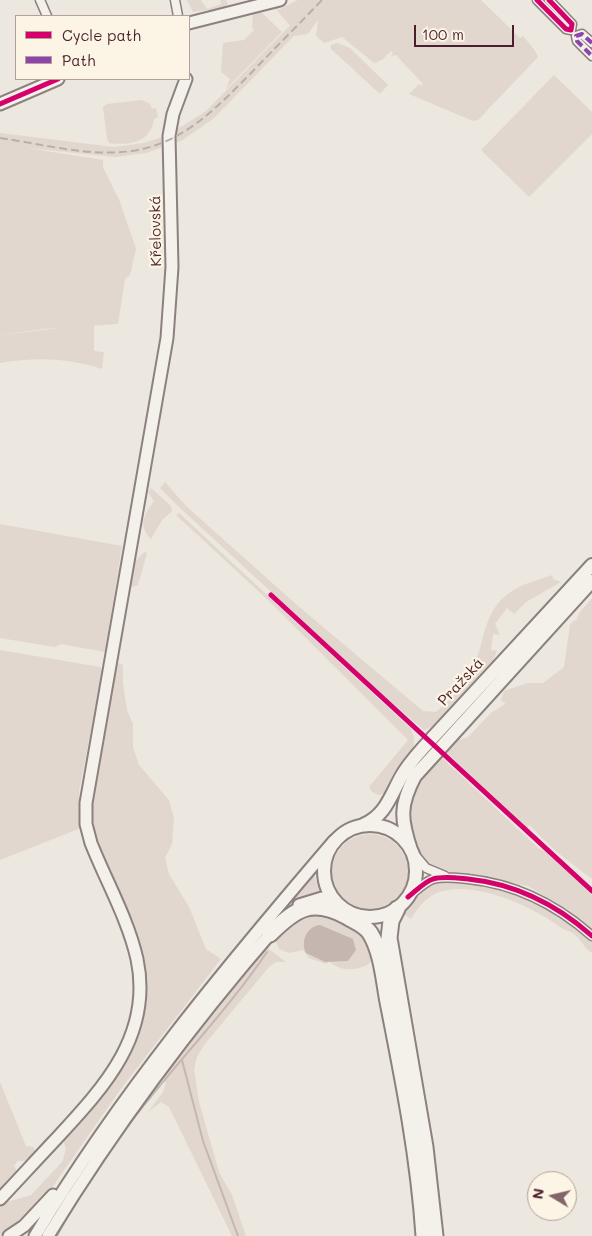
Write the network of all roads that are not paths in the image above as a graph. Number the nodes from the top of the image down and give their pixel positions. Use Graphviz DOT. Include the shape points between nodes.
graph roads {
  1 [pos="40,0"];
  2 [pos="175,0"];
  3 [pos="280,0"];
  4 [pos="537,0"];
  5 [pos="549,0"];
  6 [pos="47,15"];
  7 [pos="178,15"];
  8 [pos="190,23"];
  9 [pos="574,32"];
  10 [pos="592,43"];
  11 [pos="592,56"];
  12 [pos="56,80"];
  13 [pos="186,80"];
  14 [pos="0,104"];
  15 [pos="592,565"];
  16 [pos="592,581"];
  17 [pos="363,826"];
  18 [pos="334,841"];
  19 [pos="411,850"];
  20 [pos="452,878"];
  21 [pos="408,897"];
  22 [pos="339,904"];
  23 [pos="397,909"];
  24 [pos="357,915"];
  25 [pos="270,934"];
  26 [pos="592,936"];
  27 [pos="380,964"];
  28 [pos="82,1161"];
  29 [pos="0,1199"];
  30 [pos="9,1236"];
  31 [pos="35,1236"];
  32 [pos="48,1236"];
  33 [pos="424,1236"];
  34 [pos="435,1236"];
  1 -- 6 [label="street"];
  2 -- 7 [label="street"];
  3 -- 8 [label="main road"];
  4 -- 9 [label="street" via="566,29"];
  5 -- 9 [label="street" via="571,22"];
  9 -- 10 [label="street" via="583,34"];
  9 -- 11 [label="street" via="577,41"];
  12 -- 14 [label="main road"];
  13 -- 29 [label="main road, Křelovská" via="170,132 171,293 168,338 85,811 91,843 135,954 139,981 137,1014 126,1048 113,1073"];
  15 -- 17 [label="main road, Pražská" via="423,748 406,770 385,810"];
  16 -- 19 [label="main road, Pražská" via="415,776 402,810"];
  17 -- 18 [label="main road"];
  17 -- 19 [label="main road" via="390,829"];
  18 -- 22 [label="main road" via="326,858 324,873 328,889"];
  18 -- 28 [label="main road" via="195,1005"];
  19 -- 20 [label="street" via="430,870"];
  19 -- 21 [label="main road" via="416,875"];
  20 -- 21 [label="street" via="428,881"];
  20 -- 26 [label="street" via="492,883 535,896 568,916"];
  21 -- 23 [label="main road"];
  22 -- 24 [label="main road"];
  22 -- 25 [label="main road" via="322,898 305,902 289,912"];
  23 -- 24 [label="main road" via="380,916"];
  23 -- 34 [label="highway" via="391,921 389,938 423,1130"];
  24 -- 27 [label="highway" via="368,920 374,929"];
  25 -- 27 [label="highway" via="302,909 329,907 367,928"];
  25 -- 32 [label="main road" via="193,1026 135,1104"];
  27 -- 33 [label="highway" via="409,1116"];
  28 -- 30 [label="main road" via="36,1215"];
  28 -- 31 [label="main road"];
}
